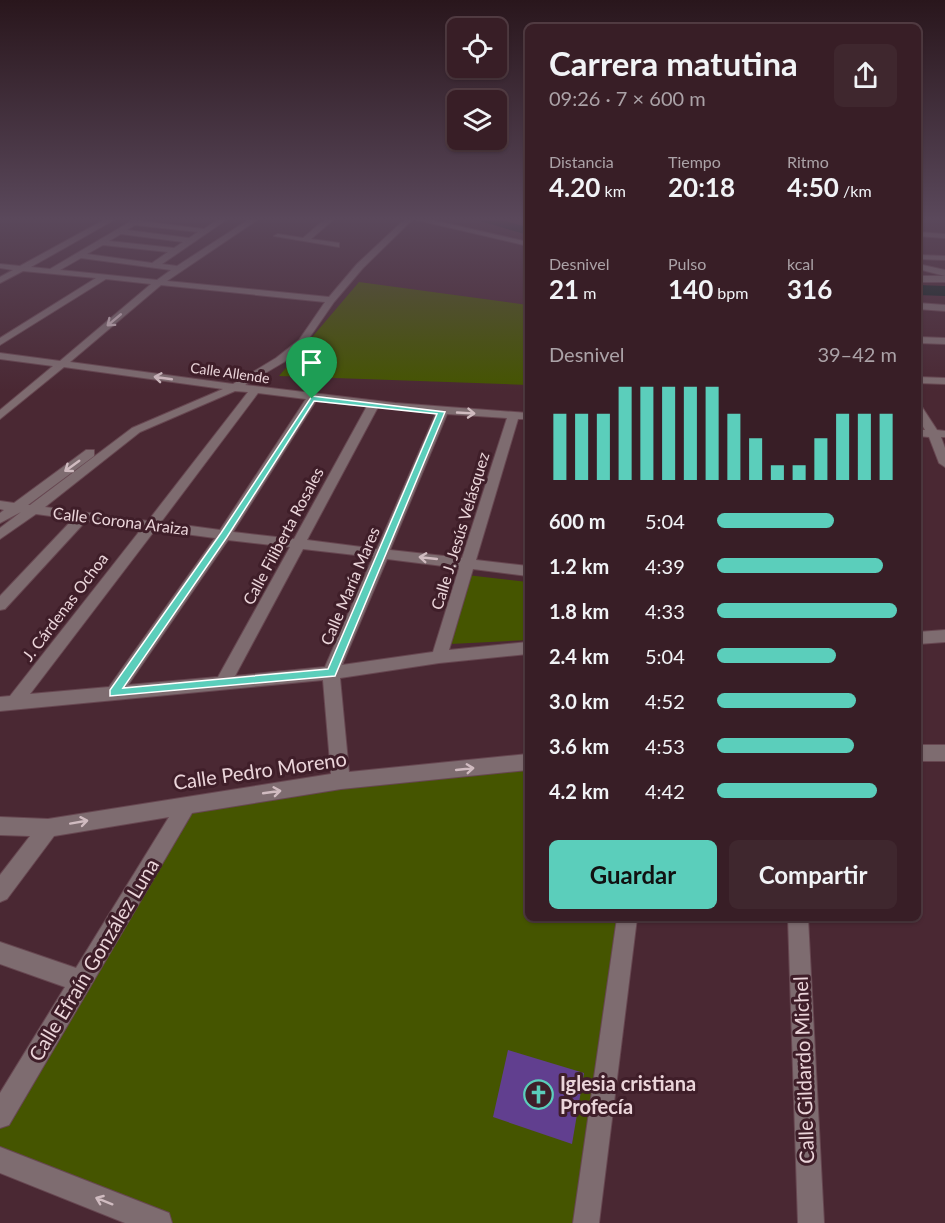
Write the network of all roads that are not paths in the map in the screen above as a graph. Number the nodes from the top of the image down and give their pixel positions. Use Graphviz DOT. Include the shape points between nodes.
graph roads {
  1 [pos="104,277"];
  2 [pos="167,277"];
  3 [pos="340,277"];
  4 [pos="349,277"];
  5 [pos="921,279"];
  6 [pos="945,279"];
  7 [pos="159,282"];
  8 [pos="325,300"];
  9 [pos="921,306"];
  10 [pos="945,308"];
  11 [pos="921,340"];
  12 [pos="945,341"];
  13 [pos="0,342"];
  14 [pos="0,356"];
  15 [pos="62,364"];
  16 [pos="921,380"];
  17 [pos="945,381"];
  18 [pos="226,388"];
  19 [pos="254,392"];
  20 [pos="312,399"];
  21 [pos="374,406"];
  22 [pos="442,412"];
  23 [pos="921,413"];
  24 [pos="0,416"];
  25 [pos="513,416"];
  26 [pos="525,417"];
  27 [pos="921,433"];
  28 [pos="939,434"];
  29 [pos="945,463"];
  30 [pos="0,505"];
  31 [pos="15,507"];
  32 [pos="32,510"];
  33 [pos="83,516"];
  34 [pos="0,519"];
  35 [pos="149,525"];
  36 [pos="0,535"];
  37 [pos="224,535"];
  38 [pos="297,543"];
  39 [pos="384,553"];
  40 [pos="466,562"];
  41 [pos="525,571"];
  42 [pos="0,605"];
  43 [pos="921,631"];
  44 [pos="943,637"];
  45 [pos="921,638"];
  46 [pos="525,648"];
  47 [pos="439,657"];
  48 [pos="331,673"];
  49 [pos="223,683"];
  50 [pos="114,693"];
  51 [pos="8,703"];
  52 [pos="921,753"];
  53 [pos="945,753"];
  54 [pos="525,762"];
  55 [pos="341,782"];
  56 [pos="187,804"];
  57 [pos="0,826"];
  58 [pos="48,828"];
  59 [pos="0,892"];
  60 [pos="627,921"];
  61 [pos="798,921"];
  62 [pos="0,953"];
  63 [pos="81,981"];
  64 [pos="0,1116"];
  65 [pos="0,1160"];
  66 [pos="159,1223"];
  67 [pos="586,1223"];
  68 [pos="811,1223"];
  1 -- 7 [label="street"];
  1 -- 13 [label="street"];
  2 -- 7 [label="street"];
  3 -- 8 [label="street"];
  4 -- 8 [label="street"];
  5 -- 6 [label="street"];
  7 -- 8 [label="street"];
  7 -- 15 [label="street, one-way"];
  8 -- 18 [label="street" via="302,342 280,360"];
  9 -- 10 [label="street"];
  11 -- 12 [label="street"];
  14 -- 15 [label="street, Calle Allende"];
  18 -- 15 [label="street, Calle Allende, one-way"];
  15 -- 24 [label="street"];
  16 -- 17 [label="street"];
  18 -- 19 [label="street, Calle Allende"];
  18 -- 31 [label="street, one-way" via="138,418"];
  18 -- 32 [label="street" via="136,430"];
  19 -- 20 [label="street, Calle Allende"];
  19 -- 35 [label="street, J. Cárdenas Ochoa"];
  20 -- 21 [label="street, Calle Allende"];
  20 -- 37 [label="street"];
  21 -- 22 [label="street, Calle Allende"];
  21 -- 38 [label="street, Calle Filiberta Rosales"];
  22 -- 25 [label="street, Calle Allende, one-way"];
  22 -- 39 [label="street, Calle María Mares"];
  23 -- 28 [label="street"];
  25 -- 26 [label="street, Calle Allende"];
  25 -- 40 [label="street, Calle J. Jesús Velásquez"];
  27 -- 28 [label="street"];
  28 -- 29 [label="street"];
  30 -- 31 [label="street, Calle Corona Araiza"];
  31 -- 32 [label="street, Calle Corona Araiza"];
  31 -- 34 [label="street"];
  32 -- 33 [label="street, Calle Corona Araiza"];
  32 -- 36 [label="street"];
  33 -- 35 [label="street, Calle Corona Araiza"];
  33 -- 42 [label="street"];
  35 -- 37 [label="street, Calle Corona Araiza"];
  35 -- 51 [label="street, J. Cárdenas Ochoa"];
  37 -- 38 [label="street, Calle Corona Araiza"];
  37 -- 50 [label="street"];
  38 -- 39 [label="street, Calle Corona Araiza"];
  38 -- 49 [label="street, Calle Filiberta Rosales"];
  40 -- 39 [label="street, Calle Corona Araiza, one-way"];
  39 -- 48 [label="street, Calle María Mares"];
  40 -- 41 [label="street, Calle Corona Araiza"];
  40 -- 47 [label="street, Calle J. Jesús Velásquez"];
  43 -- 44 [label="street"];
  44 -- 45 [label="street"];
  46 -- 47 [label="street"];
  47 -- 48 [label="street"];
  48 -- 49 [label="street"];
  48 -- 55 [label="street, Calle María Mares"];
  49 -- 50 [label="street"];
  50 -- 51 [label="street"];
  52 -- 53 [label="street"];
  55 -- 54 [label="street, Calle Pedro Moreno, one-way"];
  56 -- 55 [label="street, Calle Pedro Moreno, one-way"];
  58 -- 56 [label="street, Calle Pedro Moreno, one-way"];
  56 -- 63 [label="street, Calle Efraín González Luna"];
  57 -- 58 [label="street, Calle Pedro Moreno"];
  58 -- 59 [label="street"];
  60 -- 67 [label="street"];
  61 -- 68 [label="street, Calle Gildardo Michel"];
  62 -- 63 [label="street"];
  63 -- 64 [label="street, Calle Efraín González Luna"];
  66 -- 65 [label="street, one-way"];
}
